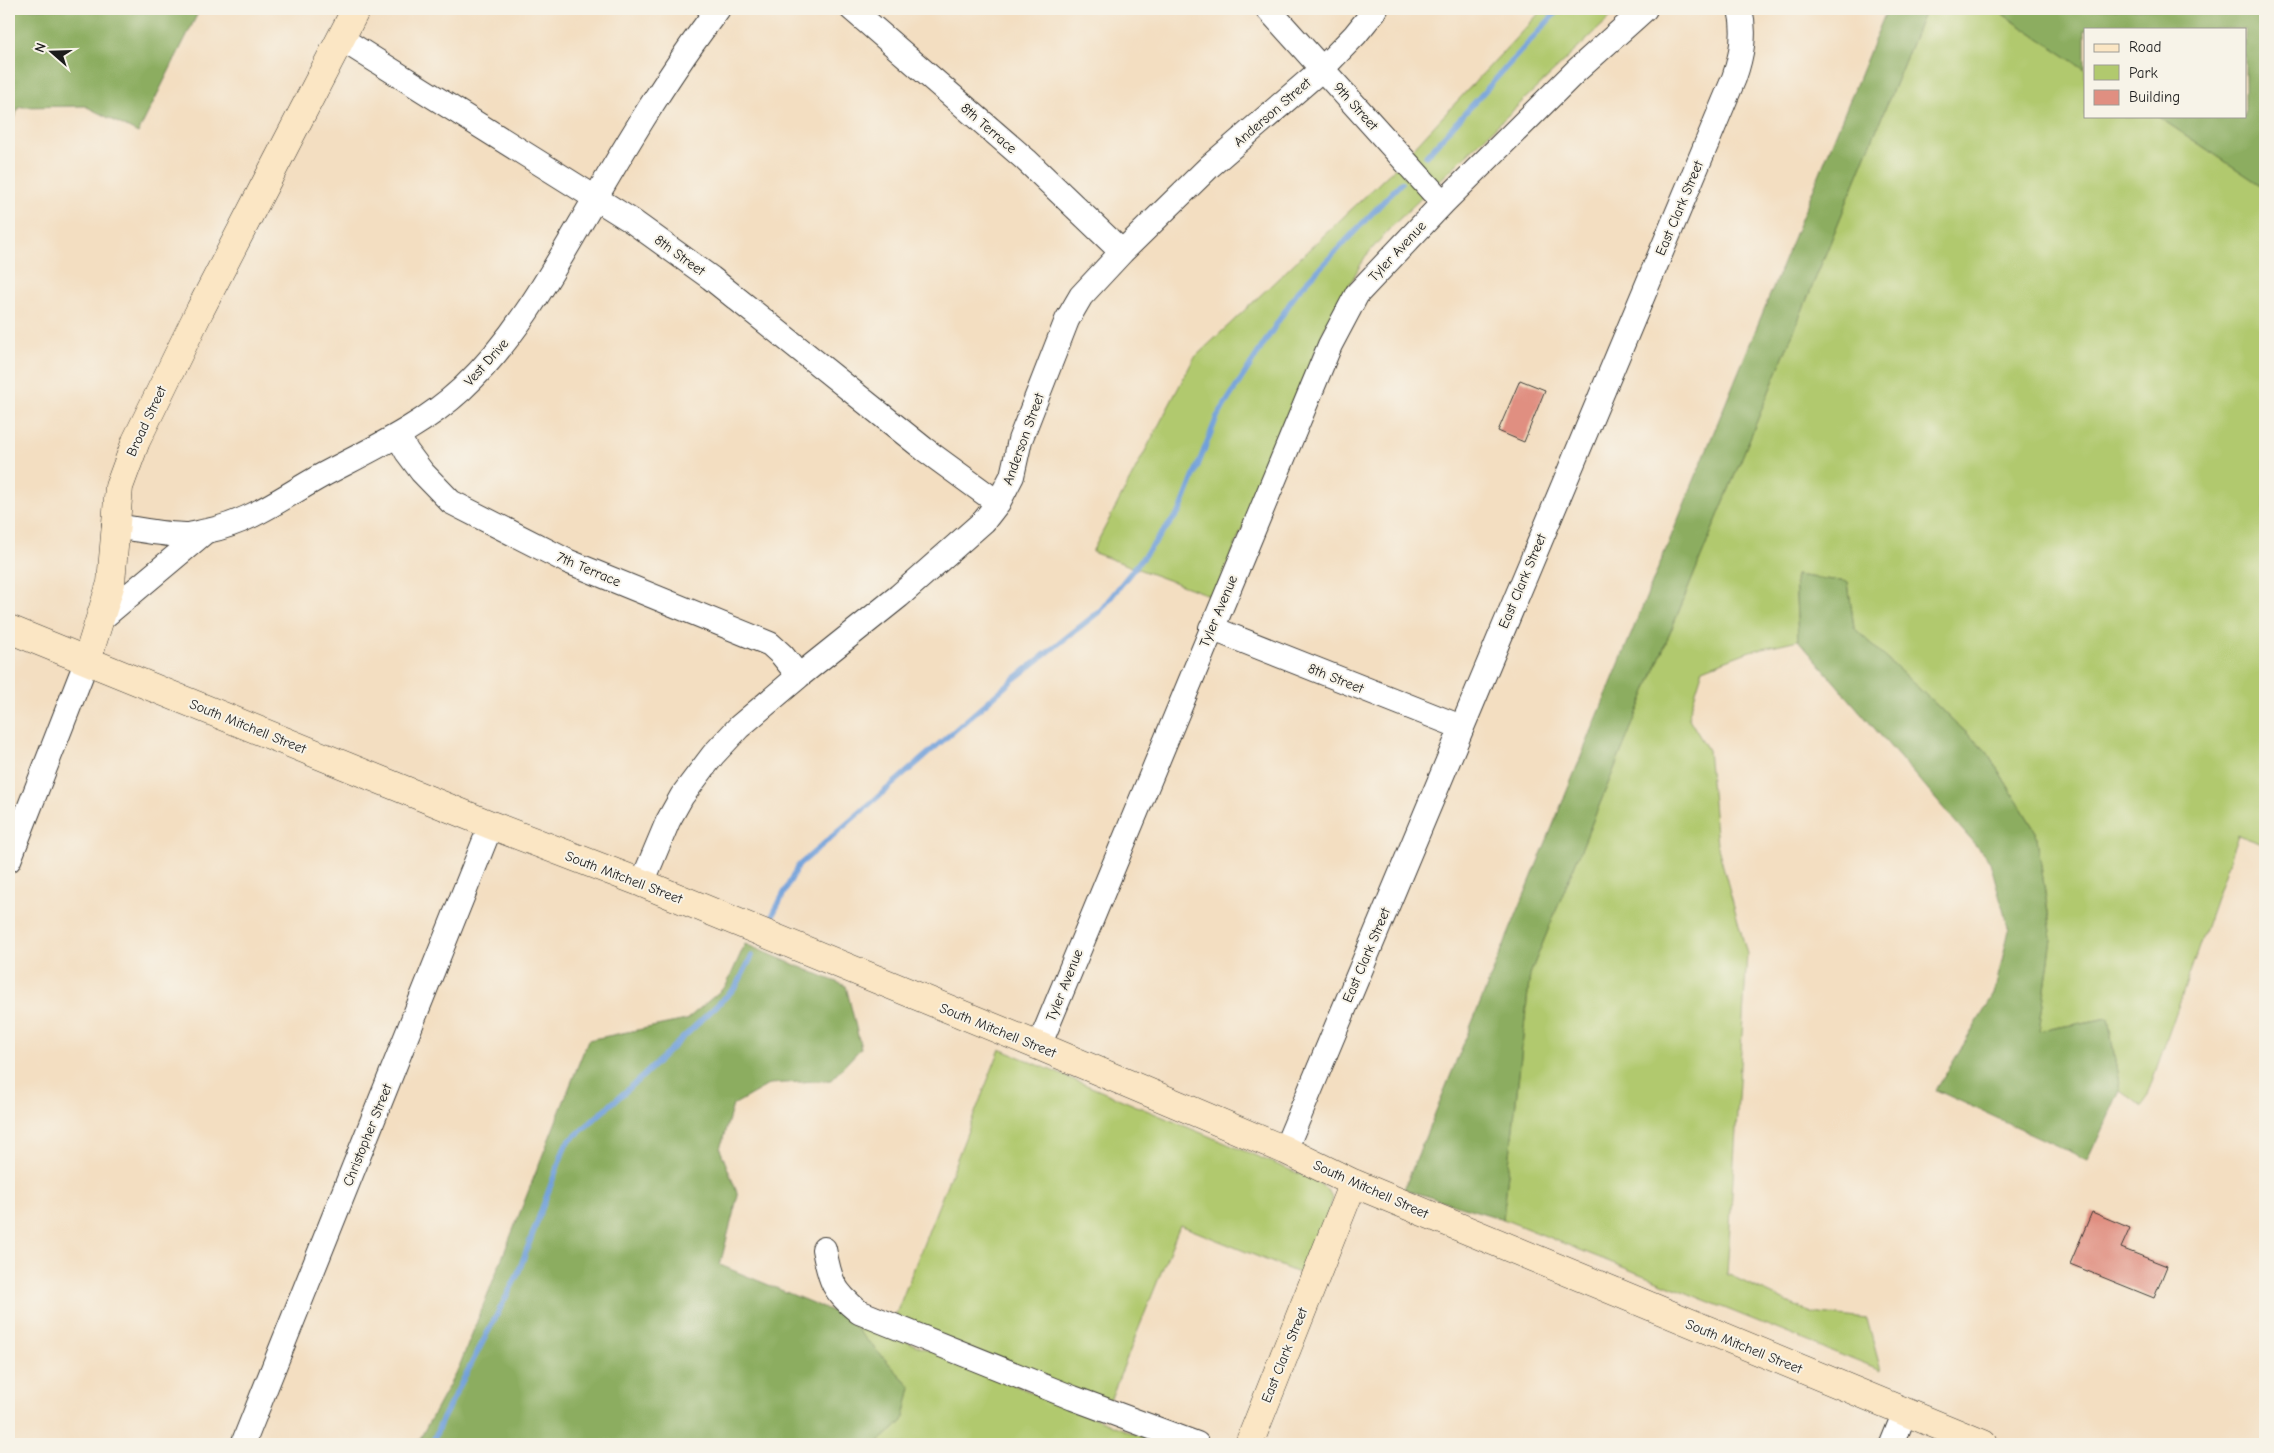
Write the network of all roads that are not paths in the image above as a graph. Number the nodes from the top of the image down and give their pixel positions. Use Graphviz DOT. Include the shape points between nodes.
graph roads {
  1 [pos="356,9"];
  2 [pos="718,9"];
  3 [pos="852,9"];
  4 [pos="1268,9"];
  5 [pos="1376,9"];
  6 [pos="1645,9"];
  7 [pos="1740,9"];
  8 [pos="340,38"];
  9 [pos="1322,69"];
  10 [pos="595,198"];
  11 [pos="1443,203"];
  12 [pos="1122,252"];
  13 [pos="398,436"];
  14 [pos="998,503"];
  15 [pos="114,526"];
  16 [pos="206,531"];
  17 [pos="101,619"];
  18 [pos="1211,628"];
  19 [pos="9,629"];
  20 [pos="87,660"];
  21 [pos="799,676"];
  22 [pos="1460,728"];
  23 [pos="491,825"];
  24 [pos="9,860"];
  25 [pos="642,884"];
  26 [pos="1039,1046"];
  27 [pos="1285,1150"];
  28 [pos="1353,1182"];
  29 [pos="824,1248"];
  30 [pos="1904,1412"];
  31 [pos="243,1444"];
  32 [pos="1197,1444"];
  33 [pos="1248,1444"];
  34 [pos="1892,1444"];
  35 [pos="1983,1444"];
  1 -- 8 [label="street, Broad Street"];
  2 -- 10 [label="street, Vest Drive" via="694,40"];
  3 -- 12 [label="street, 8th Terrace" via="1026,160"];
  4 -- 9 [label="street, 9th Street"];
  5 -- 9 [label="street, Anderson Street"];
  6 -- 11 [label="street" via="1576,71"];
  7 -- 22 [label="street, East Clark Street" via="1744,26 1741,58 1734,78"];
  8 -- 10 [label="street, 8th Street"];
  8 -- 15 [label="street, Broad Street" via="136,441 119,487"];
  9 -- 11 [label="street, 9th Street"];
  9 -- 12 [label="street, Anderson Street" via="1210,166"];
  10 -- 13 [label="street, Vest Drive" via="530,309 488,362 461,390"];
  10 -- 14 [label="street, 8th Street" via="711,278 924,449"];
  11 -- 18 [label="street, Tyler Avenue" via="1357,294 1330,345"];
  12 -- 14 [label="street, Anderson Street" via="1081,296 1067,320 1020,440 1012,476"];
  13 -- 16 [label="street, Vest Drive" via="250,517"];
  13 -- 21 [label="street, 7th Terrace" via="422,472 451,502 566,561 770,644"];
  14 -- 21 [label="street, Anderson Street" via="984,521 899,596"];
  15 -- 16 [label="street, Vest Drive" via="187,535"];
  15 -- 17 [label="street, Broad Street" via="111,583"];
  16 -- 17 [label="street"];
  17 -- 20 [label="street, Broad Street"];
  18 -- 22 [label="street, 8th Street"];
  18 -- 26 [label="street, Tyler Avenue"];
  19 -- 20 [label="street, South Mitchell Street"];
  20 -- 23 [label="street, South Mitchell Street"];
  20 -- 24 [label="street, Broad Street"];
  21 -- 25 [label="street, Anderson Street" via="739,727 682,796"];
  22 -- 27 [label="street, East Clark Street"];
  23 -- 25 [label="street, South Mitchell Street"];
  23 -- 31 [label="street, Christopher Street"];
  25 -- 26 [label="street, South Mitchell Street"];
  26 -- 27 [label="street, South Mitchell Street"];
  27 -- 28 [label="street, South Mitchell Street"];
  28 -- 30 [label="street, South Mitchell Street"];
  28 -- 33 [label="street, East Clark Street"];
  29 -- 32 [label="street" via="829,1277 842,1299 859,1312"];
  30 -- 34 [label="street"];
  30 -- 35 [label="street, South Mitchell Street"];
}
